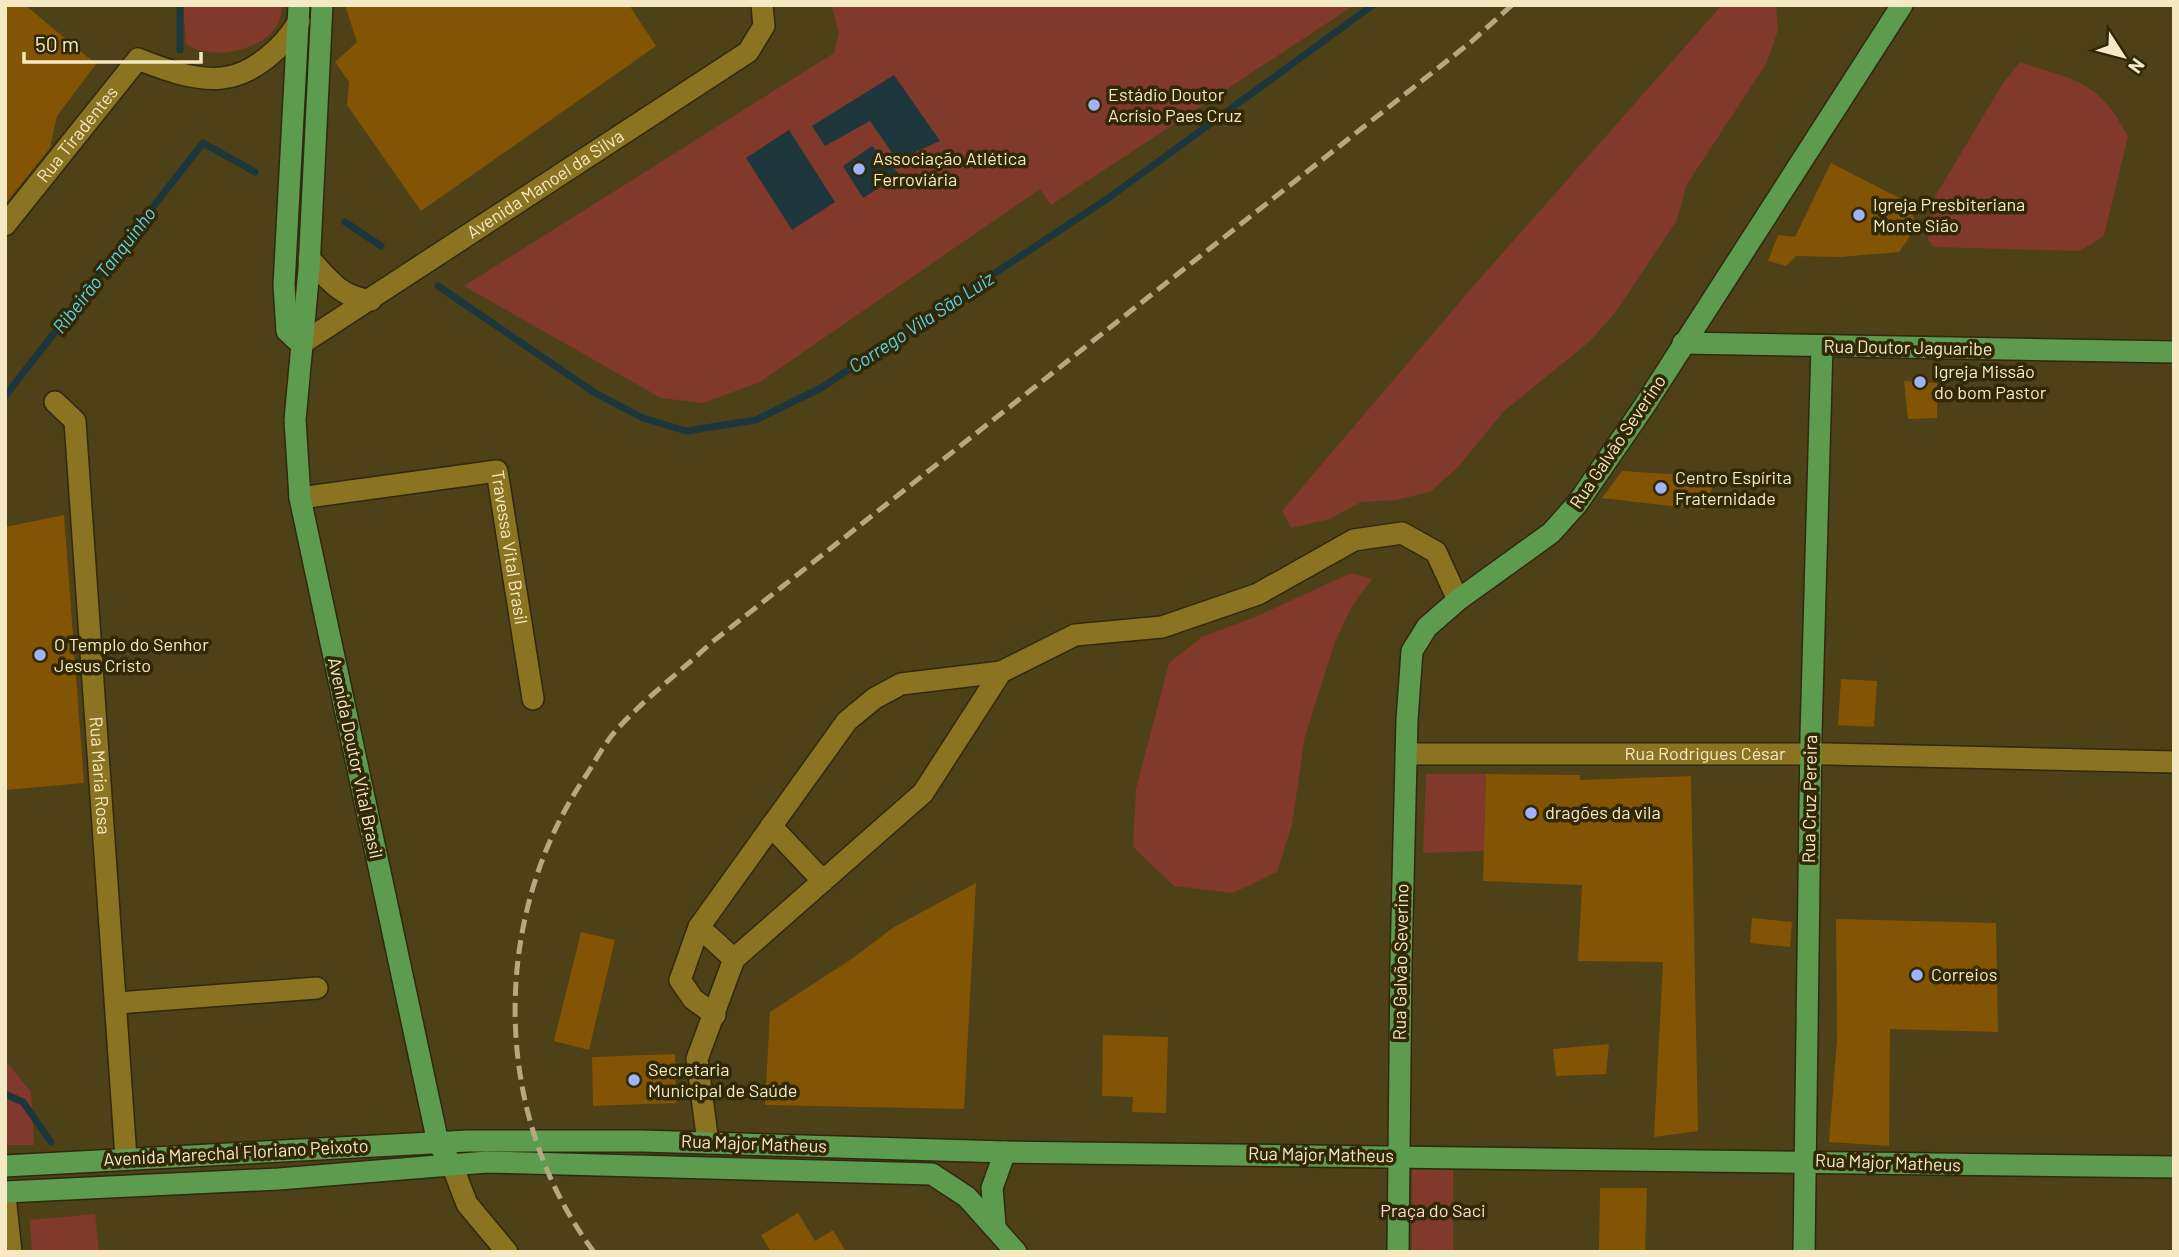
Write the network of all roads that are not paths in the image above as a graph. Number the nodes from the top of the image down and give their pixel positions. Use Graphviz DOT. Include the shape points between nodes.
graph roads {
  1 [pos="322,5"];
  2 [pos="762,5"];
  3 [pos="1902,5"];
  4 [pos="299,13"];
  5 [pos="5,225"];
  6 [pos="310,249"];
  7 [pos="286,258"];
  8 [pos="371,300"];
  9 [pos="1684,343"];
  10 [pos="301,344"];
  11 [pos="1822,346"];
  12 [pos="2174,352"];
  13 [pos="55,402"];
  14 [pos="300,498"];
  15 [pos="1458,600"];
  16 [pos="1001,672"];
  17 [pos="533,699"];
  18 [pos="1406,754"];
  19 [pos="1811,754"];
  20 [pos="2174,762"];
  21 [pos="771,826"];
  22 [pos="822,881"];
  23 [pos="699,927"];
  24 [pos="734,960"];
  25 [pos="317,988"];
  26 [pos="117,1003"];
  27 [pos="715,1015"];
  28 [pos="468,1141"];
  29 [pos="438,1143"];
  30 [pos="708,1143"];
  31 [pos="1005,1152"];
  32 [pos="1397,1156"];
  33 [pos="126,1157"];
  34 [pos="1805,1160"];
  35 [pos="452,1164"];
  36 [pos="5,1166"];
  37 [pos="2174,1167"];
  38 [pos="5,1194"];
  39 [pos="995,1226"];
  40 [pos="11,1252"];
  41 [pos="507,1252"];
  42 [pos="1016,1252"];
  43 [pos="1398,1252"];
  44 [pos="1804,1252"];
  1 -- 6 [label="main road, Avenida Doutor Vital Brasil"];
  2 -- 8 [label="street, Avenida Manoel da Silva" via="764,26 748,52"];
  3 -- 9 [label="main road, Rua Galvão Severino"];
  4 -- 5 [label="street, Rua Tiradentes" via="282,46 261,62 223,78 173,73 138,59"];
  4 -- 7 [label="main road"];
  6 -- 7 [label="street"];
  6 -- 8 [label="street" via="331,284 355,299"];
  6 -- 10 [label="main road, Avenida Doutor Vital Brasil"];
  7 -- 10 [label="main road" via="287,331"];
  8 -- 10 [label="street, Avenida Manoel da Silva"];
  9 -- 11 [label="main road, Rua Doutor Jaguaribe"];
  9 -- 15 [label="main road, Rua Galvão Severino" via="1577,504 1551,533"];
  10 -- 14 [label="main road, Avenida Doutor Vital Brasil" via="295,420"];
  11 -- 12 [label="main road, Rua Doutor Jaguaribe"];
  11 -- 19 [label="main road, Rua Cruz Pereira"];
  13 -- 26 [label="street, Rua Maria Rosa" via="75,421"];
  14 -- 17 [label="street, Travessa Vital Brasil" via="497,471"];
  14 -- 29 [label="main road, Avenida Doutor Vital Brasil"];
  15 -- 16 [label="street" via="1437,552 1402,533 1354,540 1258,594 1162,627 1075,635"];
  15 -- 18 [label="main road, Rua Galvão Severino" via="1427,627 1412,651"];
  16 -- 21 [label="street" via="901,684 875,698 847,721"];
  16 -- 22 [label="street" via="923,793"];
  18 -- 19 [label="street, Rua Rodrigues César"];
  18 -- 32 [label="main road, Rua Galvão Severino"];
  19 -- 20 [label="street, Rua Rodrigues César"];
  19 -- 34 [label="main road, Rua Cruz Pereira"];
  21 -- 22 [label="street"];
  21 -- 23 [label="street"];
  22 -- 24 [label="street"];
  23 -- 24 [label="street"];
  23 -- 27 [label="street" via="680,980 693,999"];
  24 -- 27 [label="street"];
  25 -- 26 [label="street"];
  26 -- 33 [label="street, Rua Maria Rosa"];
  27 -- 30 [label="street" via="697,1059"];
  28 -- 29 [label="main road, Avenida Marechal Floriano Peixoto"];
  28 -- 30 [label="main road, Rua Major Matheus"];
  29 -- 33 [label="main road, Avenida Marechal Floriano Peixoto"];
  29 -- 35 [label="main road, Avenida Doutor Vital Brasil"];
  30 -- 31 [label="main road, Rua Major Matheus"];
  31 -- 32 [label="main road, Rua Major Matheus"];
  31 -- 39 [label="main road" via="992,1188"];
  32 -- 34 [label="main road, Rua Major Matheus"];
  32 -- 43 [label="main road, Rua Galvão Severino"];
  33 -- 36 [label="main road, Avenida Marechal Floriano Peixoto"];
  34 -- 37 [label="main road, Rua Major Matheus"];
  34 -- 44 [label="main road, Rua Cruz Pereira"];
  35 -- 38 [label="main road, Avenida Marechal Floriano Peixoto"];
  35 -- 39 [label="main road, Rua Major Matheus" via="932,1174 967,1197"];
  35 -- 41 [label="street" via="467,1204"];
  38 -- 40 [label="street"];
  39 -- 42 [label="main road, Rua Major Matheus"];
}
